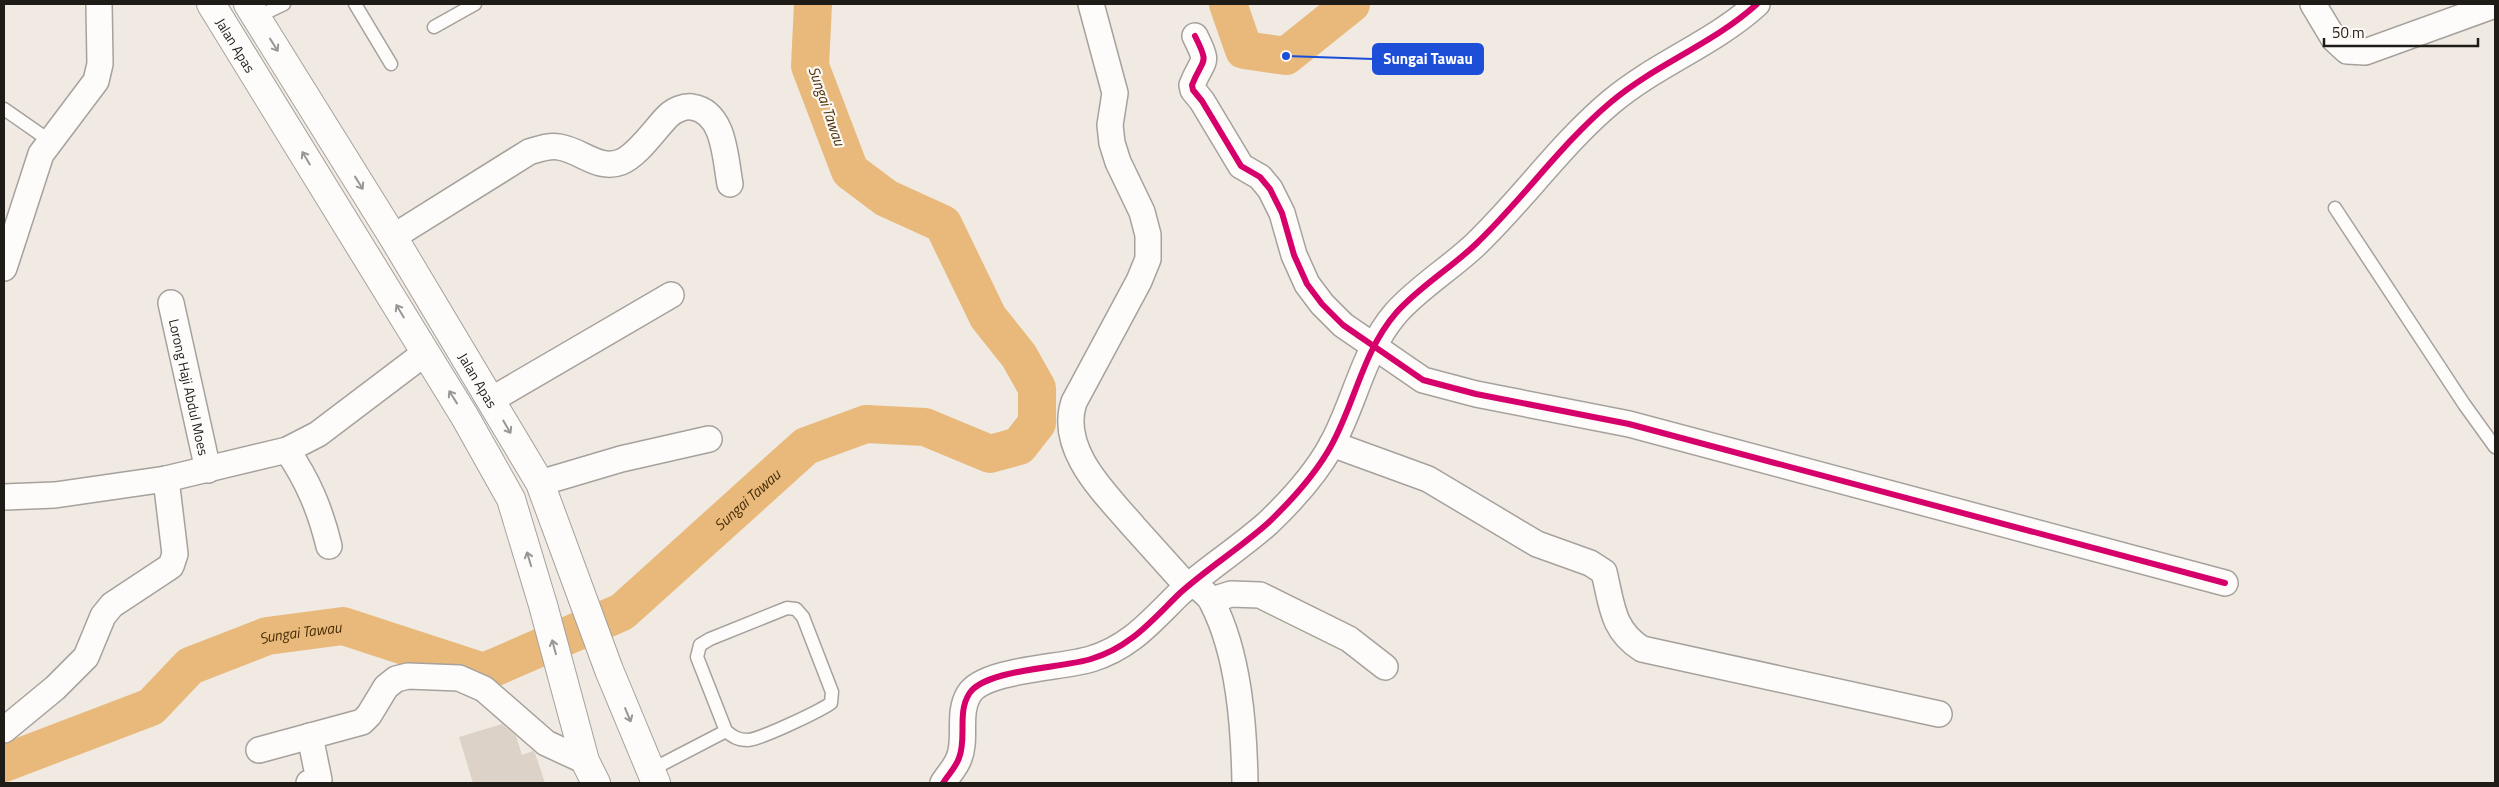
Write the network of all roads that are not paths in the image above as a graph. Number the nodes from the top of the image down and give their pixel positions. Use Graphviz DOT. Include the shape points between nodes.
graph roads {
  1 [pos="99,4"];
  2 [pos="211,4"];
  3 [pos="284,4"];
  4 [pos="355,4"];
  5 [pos="475,4"];
  6 [pos="1091,4"];
  7 [pos="1757,4"];
  8 [pos="2312,4"];
  9 [pos="2495,4"];
  10 [pos="253,11"];
  11 [pos="434,27"];
  12 [pos="1195,36"];
  13 [pos="390,64"];
  14 [pos="4,109"];
  15 [pos="50,141"];
  16 [pos="730,184"];
  17 [pos="2336,208"];
  18 [pos="393,238"];
  19 [pos="411,267"];
  20 [pos="4,268"];
  21 [pos="671,295"];
  22 [pos="171,303"];
  23 [pos="1374,347"];
  24 [pos="425,353"];
  25 [pos="491,400"];
  26 [pos="709,440"];
  27 [pos="1332,444"];
  28 [pos="2495,447"];
  29 [pos="287,450"];
  30 [pos="208,470"];
  31 [pos="166,479"];
  32 [pos="540,483"];
  33 [pos="4,497"];
  34 [pos="329,546"];
  35 [pos="2225,582"];
  36 [pos="1191,585"];
  37 [pos="1212,600"];
  38 [pos="1385,667"];
  39 [pos="1939,714"];
  40 [pos="4,730"];
  41 [pos="726,731"];
  42 [pos="310,736"];
  43 [pos="260,750"];
  44 [pos="591,772"];
  45 [pos="649,779"];
  46 [pos="309,783"];
  47 [pos="944,783"];
  48 [pos="1246,783"];
  1 -- 15 [label="street" via="100,64 96,81"];
  24 -- 2 [label="highway, Jalan Apas, one-way"];
  3 -- 10 [label="lane"];
  4 -- 13 [label="lane"];
  5 -- 11 [label="lane"];
  6 -- 36 [label="street" via="1115,93 1110,125 1112,143 1142,212 1148,236 1148,259 1069,415 1076,446 1097,484"];
  7 -- 23 [label="street" via="1715,37 1648,74 1610,103 1477,244 1396,313"];
  8 -- 9 [label="street" via="2334,39 2347,51 2365,52"];
  10 -- 18 [label="highway, Jalan Apas, one-way"];
  12 -- 23 [label="street" via="1205,57 1192,85 1193,90 1241,166 1260,177 1270,189 1307,284 1332,315"];
  14 -- 15 [label="lane"];
  15 -- 20 [label="street" via="34,171"];
  16 -- 18 [label="street" via="716,122 698,108 686,106 670,114 622,162 604,164 560,147 529,152"];
  17 -- 28 [label="lane"];
  18 -- 19 [label="highway, Jalan Apas"];
  19 -- 24 [label="highway" via="431,328 430,345"];
  19 -- 25 [label="highway, Jalan Apas"];
  21 -- 25 [label="street"];
  22 -- 30 [label="street, Lorong Haji Abdul Moes"];
  23 -- 27 [label="street"];
  23 -- 35 [label="street" via="1423,380 1476,394 1629,424"];
  24 -- 29 [label="street" via="318,434"];
  44 -- 24 [label="highway, Jalan Apas, one-way" via="511,499"];
  25 -- 32 [label="highway, Jalan Apas, one-way"];
  26 -- 32 [label="street" via="621,459"];
  27 -- 36 [label="street" via="1309,480 1268,522"];
  27 -- 39 [label="street" via="1428,478 1537,544 1590,562 1604,572 1618,626 1642,649"];
  29 -- 30 [label="street"];
  29 -- 34 [label="street" via="305,477 322,516"];
  30 -- 31 [label="street"];
  31 -- 33 [label="street" via="55,495"];
  31 -- 40 [label="street" via="175,554 171,566 112,605 102,616 86,657 55,688"];
  32 -- 45 [label="highway, Jalan Apas, one-way"];
  36 -- 37 [label="street"];
  36 -- 47 [label="street" via="1145,630 1116,648 1090,660 988,680 969,693 963,711 960,757"];
  37 -- 38 [label="street" via="1231,594 1260,595 1349,640"];
  37 -- 48 [label="street" via="1231,654 1245,745"];
  41 -- 41 [label="lane" via="697,658 700,645 710,638 787,608 796,609 803,617 832,692 831,703 820,711 749,740 735,738"];
  41 -- 45 [label="lane"];
  42 -- 43 [label="street"];
  42 -- 44 [label="street" via="362,722 386,687 396,679 408,676 459,678 484,689 546,743"];
  42 -- 46 [label="street" via="319,780"];
}
